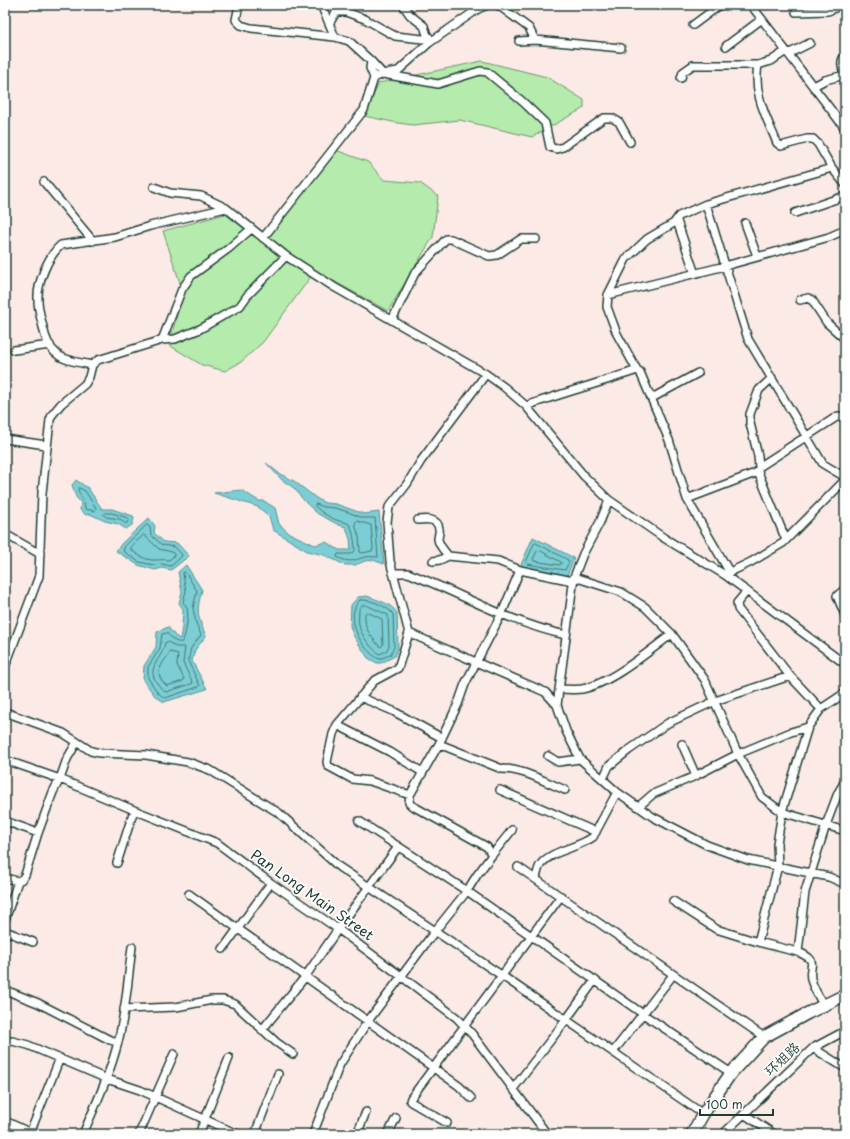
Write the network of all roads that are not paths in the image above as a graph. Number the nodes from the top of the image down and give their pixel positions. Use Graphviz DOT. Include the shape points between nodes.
graph roads {
  1 [pos="238,5"];
  2 [pos="321,5"];
  3 [pos="403,5"];
  4 [pos="487,5"];
  5 [pos="498,5"];
  6 [pos="720,5"];
  7 [pos="751,5"];
  8 [pos="842,5"];
  9 [pos="477,7"];
  10 [pos="819,8"];
  11 [pos="796,12"];
  12 [pos="762,19"];
  13 [pos="329,24"];
  14 [pos="693,26"];
  15 [pos="335,37"];
  16 [pos="429,40"];
  17 [pos="535,40"];
  18 [pos="519,41"];
  19 [pos="810,43"];
  20 [pos="726,46"];
  21 [pos="621,48"];
  22 [pos="787,52"];
  23 [pos="845,56"];
  24 [pos="371,61"];
  25 [pos="758,64"];
  26 [pos="383,74"];
  27 [pos="845,75"];
  28 [pos="374,78"];
  29 [pos="682,78"];
  30 [pos="814,86"];
  31 [pos="844,127"];
  32 [pos="630,142"];
  33 [pos="832,168"];
  34 [pos="44,182"];
  35 [pos="845,184"];
  36 [pos="154,187"];
  37 [pos="845,196"];
  38 [pos="706,204"];
  39 [pos="226,208"];
  40 [pos="795,213"];
  41 [pos="677,221"];
  42 [pos="746,223"];
  43 [pos="251,229"];
  44 [pos="845,230"];
  45 [pos="263,238"];
  46 [pos="536,239"];
  47 [pos="93,241"];
  48 [pos="286,256"];
  49 [pos="757,256"];
  50 [pos="726,266"];
  51 [pos="695,274"];
  52 [pos="608,295"];
  53 [pos="800,300"];
  54 [pos="392,320"];
  55 [pos="845,339"];
  56 [pos="162,340"];
  57 [pos="50,345"];
  58 [pos="14,350"];
  59 [pos="92,365"];
  60 [pos="637,370"];
  61 [pos="698,373"];
  62 [pos="486,374"];
  63 [pos="772,378"];
  64 [pos="652,398"];
  65 [pos="526,406"];
  66 [pos="845,416"];
  67 [pos="806,437"];
  68 [pos="5,439"];
  69 [pos="46,445"];
  70 [pos="758,470"];
  71 [pos="845,477"];
  72 [pos="845,480"];
  73 [pos="687,499"];
  74 [pos="609,500"];
  75 [pos="418,520"];
  76 [pos="5,534"];
  77 [pos="786,540"];
  78 [pos="40,554"];
  79 [pos="448,556"];
  80 [pos="433,560"];
  81 [pos="520,570"];
  82 [pos="393,573"];
  83 [pos="727,574"];
  84 [pos="574,579"];
  85 [pos="845,589"];
  86 [pos="746,591"];
  87 [pos="502,614"];
  88 [pos="845,615"];
  89 [pos="409,633"];
  90 [pos="672,634"];
  91 [pos="566,635"];
  92 [pos="476,662"];
  93 [pos="845,664"];
  94 [pos="5,668"];
  95 [pos="790,676"];
  96 [pos="560,689"];
  97 [pos="845,693"];
  98 [pos="360,697"];
  99 [pos="715,701"];
  100 [pos="557,705"];
  101 [pos="821,709"];
  102 [pos="5,712"];
  103 [pos="337,725"];
  104 [pos="808,727"];
  105 [pos="440,741"];
  106 [pos="77,742"];
  107 [pos="682,744"];
  108 [pos="738,754"];
  109 [pos="548,756"];
  110 [pos="580,759"];
  111 [pos="5,760"];
  112 [pos="422,772"];
  113 [pos="696,776"];
  114 [pos="60,779"];
  115 [pos="603,779"];
  116 [pos="845,781"];
  117 [pos="500,790"];
  118 [pos="565,790"];
  119 [pos="617,792"];
  120 [pos="410,795"];
  121 [pos="638,807"];
  122 [pos="134,810"];
  123 [pos="782,812"];
  124 [pos="5,820"];
  125 [pos="359,821"];
  126 [pos="826,825"];
  127 [pos="512,830"];
  128 [pos="845,831"];
  129 [pos="596,832"];
  130 [pos="38,833"];
  131 [pos="398,847"];
  132 [pos="492,855"];
  133 [pos="117,863"];
  134 [pos="778,866"];
  135 [pos="518,867"];
  136 [pos="812,873"];
  137 [pos="5,878"];
  138 [pos="536,879"];
  139 [pos="18,881"];
  140 [pos="272,883"];
  141 [pos="845,884"];
  142 [pos="369,887"];
  143 [pos="467,891"];
  144 [pos="190,894"];
  145 [pos="561,896"];
  146 [pos="673,901"];
  147 [pos="5,920"];
  148 [pos="238,929"];
  149 [pos="338,929"];
  150 [pos="5,931"];
  151 [pos="435,932"];
  152 [pos="530,936"];
  153 [pos="33,942"];
  154 [pos="758,942"];
  155 [pos="132,947"];
  156 [pos="223,948"];
  157 [pos="798,952"];
  158 [pos="501,975"];
  159 [pos="673,975"];
  160 [pos="402,976"];
  161 [pos="305,977"];
  162 [pos="595,980"];
  163 [pos="5,990"];
  164 [pos="845,995"];
  165 [pos="823,1005"];
  166 [pos="124,1009"];
  167 [pos="643,1014"];
  168 [pos="566,1020"];
  169 [pos="368,1021"];
  170 [pos="465,1025"];
  171 [pos="262,1030"];
  172 [pos="845,1031"];
  173 [pos="764,1037"];
  174 [pos="118,1042"];
  175 [pos="5,1043"];
  176 [pos="813,1048"];
  177 [pos="613,1052"];
  178 [pos="174,1054"];
  179 [pos="293,1054"];
  180 [pos="60,1058"];
  181 [pos="229,1058"];
  182 [pos="432,1068"];
  183 [pos="845,1068"];
  184 [pos="731,1072"];
  185 [pos="278,1074"];
  186 [pos="107,1079"];
  187 [pos="513,1089"];
  188 [pos="155,1097"];
  189 [pos="471,1098"];
  190 [pos="366,1112"];
  191 [pos="703,1114"];
  192 [pos="744,1114"];
  193 [pos="396,1118"];
  194 [pos="206,1120"];
  195 [pos="5,1121"];
  196 [pos="447,1123"];
  197 [pos="32,1133"];
  198 [pos="83,1134"];
  199 [pos="139,1134"];
  200 [pos="199,1134"];
  201 [pos="237,1134"];
  202 [pos="255,1134"];
  203 [pos="313,1134"];
  204 [pos="357,1134"];
  205 [pos="388,1134"];
  206 [pos="547,1134"];
  207 [pos="692,1134"];
  208 [pos="723,1134"];
  209 [pos="774,1134"];
  1 -- 15 [label="street" via="236,20 241,25"];
  2 -- 13 [label="street"];
  3 -- 16 [label="street" via="410,15 424,26"];
  4 -- 9 [label="street"];
  5 -- 17 [label="street" via="529,28"];
  6 -- 14 [label="street"];
  7 -- 12 [label="street"];
  8 -- 10 [label="street" via="828,11"];
  9 -- 16 [label="street"];
  10 -- 11 [label="street"];
  12 -- 20 [label="street"];
  12 -- 22 [label="street"];
  13 -- 15 [label="street"];
  13 -- 16 [label="street" via="336,12 346,12 365,19 395,36"];
  15 -- 24 [label="street" via="349,41"];
  16 -- 26 [label="street" via="398,71"];
  17 -- 18 [label="street"];
  17 -- 21 [label="street"];
  19 -- 22 [label="street"];
  22 -- 25 [label="street" via="771,61"];
  22 -- 30 [label="street"];
  23 -- 27 [label="street" via="841,62"];
  24 -- 26 [label="street"];
  24 -- 28 [label="street" via="370,68"];
  25 -- 29 [label="street" via="693,65 683,72"];
  25 -- 33 [label="street" via="758,95 777,143 781,146 807,139 813,140"];
  26 -- 28 [label="street"];
  26 -- 32 [label="street" via="438,84 480,71 486,72 545,124 550,147 563,147 604,118 612,118 619,122"];
  27 -- 30 [label="street"];
  28 -- 45 [label="street" via="364,110"];
  30 -- 31 [label="street"];
  33 -- 35 [label="street"];
  33 -- 38 [label="street"];
  34 -- 47 [label="street"];
  36 -- 39 [label="street" via="170,193 201,196"];
  37 -- 40 [label="street"];
  38 -- 41 [label="street" via="679,216"];
  38 -- 50 [label="street"];
  39 -- 43 [label="street"];
  39 -- 47 [label="street"];
  41 -- 51 [label="street"];
  41 -- 52 [label="street" via="647,239 626,259"];
  42 -- 49 [label="street"];
  43 -- 45 [label="street"];
  43 -- 56 [label="street" via="191,276 182,289"];
  44 -- 49 [label="street" via="829,237"];
  45 -- 48 [label="street"];
  46 -- 54 [label="street" via="521,239 497,255 489,256 446,239 415,273"];
  47 -- 57 [label="street" via="61,245 51,256 41,278 38,299 45,337"];
  48 -- 54 [label="street" via="334,288"];
  48 -- 56 [label="street" via="240,306 200,329 175,339"];
  49 -- 50 [label="street"];
  50 -- 51 [label="street"];
  50 -- 63 [label="street" via="748,339"];
  51 -- 52 [label="street"];
  52 -- 60 [label="street" via="607,307 617,334"];
  53 -- 55 [label="street" via="812,300 827,323"];
  54 -- 62 [label="street"];
  56 -- 59 [label="street" via="98,360"];
  57 -- 58 [label="street"];
  57 -- 59 [label="street" via="57,355"];
  59 -- 69 [label="street" via="85,384 52,415"];
  60 -- 64 [label="street"];
  60 -- 65 [label="street"];
  61 -- 64 [label="street"];
  62 -- 65 [label="street"];
  62 -- 82 [label="street" via="389,507 387,522"];
  63 -- 67 [label="street"];
  63 -- 70 [label="street" via="759,390 750,414"];
  64 -- 73 [label="street"];
  65 -- 74 [label="street" via="584,476"];
  66 -- 67 [label="street" via="838,416"];
  67 -- 70 [label="street"];
  67 -- 71 [label="street" via="823,464"];
  68 -- 69 [label="street"];
  69 -- 78 [label="street"];
  70 -- 73 [label="street"];
  70 -- 77 [label="street"];
  72 -- 77 [label="street"];
  73 -- 83 [label="street"];
  74 -- 83 [label="street" via="664,538"];
  74 -- 84 [label="street"];
  75 -- 79 [label="street" via="429,519 436,522 439,529 438,538"];
  76 -- 78 [label="street"];
  77 -- 83 [label="street" via="770,552"];
  78 -- 94 [label="street" via="39,576"];
  79 -- 80 [label="street"];
  79 -- 81 [label="street" via="498,561"];
  81 -- 84 [label="street"];
  81 -- 87 [label="street"];
  82 -- 87 [label="street" via="418,577"];
  82 -- 89 [label="street"];
  83 -- 86 [label="street"];
  84 -- 90 [label="street" via="621,592 645,607"];
  84 -- 91 [label="street"];
  85 -- 88 [label="street" via="837,596"];
  86 -- 93 [label="street"];
  86 -- 95 [label="street" via="737,607"];
  87 -- 91 [label="street"];
  87 -- 92 [label="street"];
  89 -- 92 [label="street"];
  89 -- 98 [label="street" via="398,668 374,681"];
  90 -- 96 [label="street" via="623,670 593,686"];
  90 -- 99 [label="street" via="705,680"];
  91 -- 96 [label="street"];
  92 -- 100 [label="street" via="545,692"];
  92 -- 105 [label="street"];
  95 -- 99 [label="street"];
  95 -- 101 [label="street"];
  96 -- 100 [label="street"];
  97 -- 101 [label="street"];
  98 -- 103 [label="street"];
  98 -- 105 [label="street" via="393,711"];
  99 -- 108 [label="street"];
  99 -- 115 [label="street" via="651,734 609,766"];
  100 -- 110 [label="street"];
  101 -- 104 [label="street"];
  102 -- 106 [label="street" via="63,732"];
  103 -- 112 [label="street" via="390,752"];
  103 -- 120 [label="street" via="326,762 328,766 352,779 370,781"];
  104 -- 108 [label="street"];
  104 -- 123 [label="street"];
  105 -- 112 [label="street"];
  105 -- 118 [label="street" via="502,769 513,769"];
  106 -- 114 [label="street"];
  106 -- 142 [label="street" via="91,751 100,753 146,755 188,762 210,770 279,813 339,867"];
  107 -- 113 [label="street"];
  108 -- 113 [label="street"];
  108 -- 123 [label="street" via="762,797"];
  109 -- 110 [label="street" via="558,762"];
  110 -- 115 [label="street"];
  111 -- 114 [label="street, Pan Long Main Street"];
  112 -- 120 [label="street"];
  113 -- 121 [label="street" via="653,794"];
  114 -- 122 [label="street, Pan Long Main Street"];
  114 -- 130 [label="street"];
  115 -- 119 [label="street"];
  116 -- 126 [label="street"];
  117 -- 129 [label="street"];
  119 -- 121 [label="street"];
  119 -- 129 [label="street"];
  120 -- 132 [label="street" via="409,803 487,847"];
  121 -- 134 [label="street" via="707,845 748,860"];
  122 -- 133 [label="street"];
  122 -- 140 [label="street, Pan Long Main Street" via="217,843"];
  123 -- 126 [label="street"];
  123 -- 134 [label="street" via="777,844"];
  124 -- 130 [label="street"];
  125 -- 131 [label="street"];
  126 -- 128 [label="street"];
  126 -- 136 [label="street"];
  127 -- 132 [label="street"];
  129 -- 138 [label="street" via="588,840 547,859 540,865"];
  130 -- 139 [label="street" via="25,875"];
  131 -- 142 [label="street"];
  131 -- 143 [label="street"];
  132 -- 143 [label="street"];
  134 -- 136 [label="street"];
  134 -- 154 [label="street"];
  135 -- 138 [label="street"];
  136 -- 141 [label="street"];
  136 -- 157 [label="street" via="805,892"];
  137 -- 139 [label="street"];
  138 -- 145 [label="street"];
  139 -- 147 [label="street"];
  140 -- 148 [label="street"];
  140 -- 149 [label="street, Pan Long Main Street"];
  142 -- 149 [label="street"];
  142 -- 151 [label="street"];
  143 -- 151 [label="street"];
  143 -- 152 [label="street"];
  144 -- 148 [label="street"];
  145 -- 152 [label="street"];
  145 -- 159 [label="street"];
  146 -- 154 [label="street" via="716,929"];
  148 -- 156 [label="street"];
  148 -- 161 [label="street"];
  149 -- 160 [label="street, Pan Long Main Street"];
  149 -- 161 [label="street"];
  150 -- 153 [label="street"];
  151 -- 158 [label="street"];
  151 -- 160 [label="street"];
  152 -- 158 [label="street"];
  152 -- 162 [label="street"];
  154 -- 157 [label="street"];
  155 -- 166 [label="street"];
  157 -- 165 [label="street" via="807,955 812,963 811,979"];
  158 -- 168 [label="street"];
  158 -- 170 [label="street"];
  159 -- 167 [label="street"];
  159 -- 173 [label="street"];
  160 -- 169 [label="street"];
  160 -- 170 [label="street, Pan Long Main Street"];
  161 -- 169 [label="street"];
  161 -- 171 [label="street"];
  162 -- 167 [label="street"];
  162 -- 168 [label="street"];
  163 -- 174 [label="street" via="32,1000"];
  164 -- 165 [label="highway"];
  165 -- 173 [label="highway"];
  166 -- 171 [label="street" via="176,1007 223,1000 235,1004"];
  166 -- 174 [label="street"];
  167 -- 177 [label="street"];
  167 -- 184 [label="street"];
  168 -- 177 [label="street"];
  168 -- 187 [label="street"];
  169 -- 182 [label="street"];
  169 -- 203 [label="street" via="340,1064"];
  170 -- 182 [label="street"];
  170 -- 187 [label="street, Pan Long Main Street"];
  171 -- 179 [label="street"];
  172 -- 176 [label="street, 环姐路"];
  173 -- 184 [label="highway"];
  174 -- 186 [label="street"];
  175 -- 180 [label="street" via="12,1041 28,1045"];
  176 -- 183 [label="street"];
  176 -- 192 [label="street, 环姐路"];
  177 -- 191 [label="street"];
  178 -- 188 [label="street"];
  180 -- 186 [label="street"];
  180 -- 197 [label="street"];
  181 -- 194 [label="street"];
  182 -- 189 [label="street"];
  182 -- 196 [label="street" via="410,1101"];
  184 -- 191 [label="highway"];
  185 -- 202 [label="street"];
  186 -- 188 [label="street"];
  186 -- 198 [label="street"];
  187 -- 206 [label="street, Pan Long Main Street"];
  188 -- 194 [label="street"];
  188 -- 199 [label="street"];
  190 -- 204 [label="street"];
  191 -- 207 [label="highway"];
  192 -- 208 [label="street, 环姐路"];
  192 -- 209 [label="street"];
  193 -- 205 [label="street"];
  194 -- 200 [label="street"];
  194 -- 201 [label="street"];
  195 -- 197 [label="street"];
}
